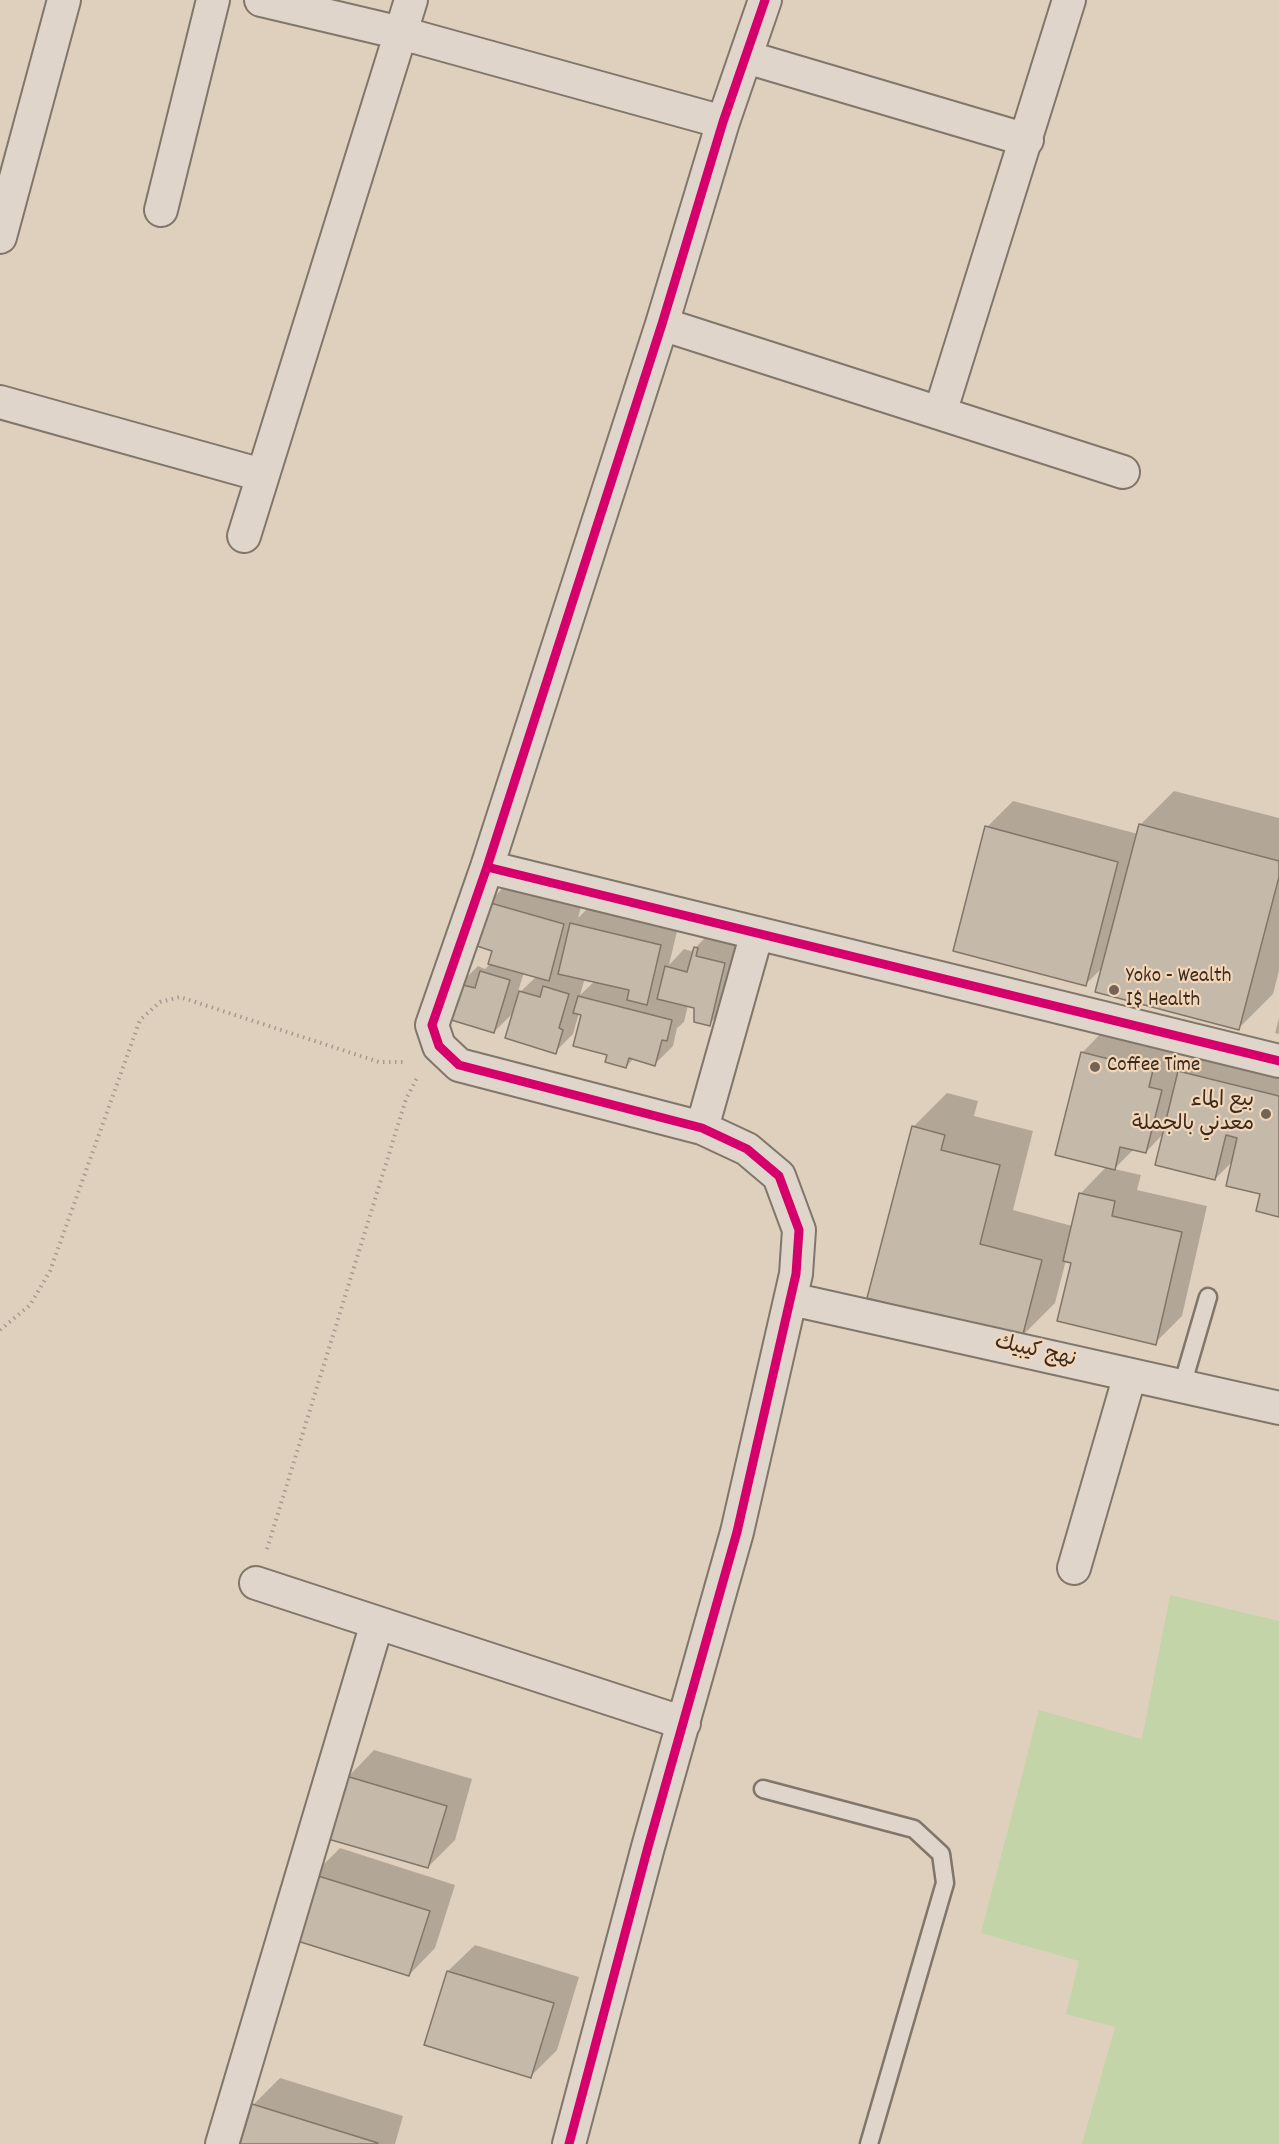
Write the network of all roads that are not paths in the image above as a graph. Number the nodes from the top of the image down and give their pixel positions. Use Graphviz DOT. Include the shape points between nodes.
graph roads {
  1 [pos="64,0"];
  2 [pos="213,0"];
  3 [pos="261,0"];
  4 [pos="411,0"];
  5 [pos="765,0"];
  6 [pos="1070,0"];
  7 [pos="401,33"];
  8 [pos="746,57"];
  9 [pos="723,122"];
  10 [pos="1027,140"];
  11 [pos="161,210"];
  12 [pos="0,237"];
  13 [pos="662,324"];
  14 [pos="0,402"];
  15 [pos="940,412"];
  16 [pos="1123,472"];
  17 [pos="262,475"];
  18 [pos="244,536"];
  19 [pos="487,867"];
  20 [pos="757,933"];
  21 [pos="1279,1061"];
  22 [pos="702,1128"];
  23 [pos="1208,1297"];
  24 [pos="791,1299"];
  25 [pos="1130,1375"];
  26 [pos="1182,1386"];
  27 [pos="1279,1408"];
  28 [pos="1074,1568"];
  29 [pos="256,1583"];
  30 [pos="377,1623"];
  31 [pos="684,1723"];
  32 [pos="763,1789"];
  33 [pos="222,2144"];
  34 [pos="569,2144"];
  35 [pos="868,2144"];
  1 -- 12 [label="street"];
  2 -- 11 [label="street"];
  3 -- 7 [label="street"];
  4 -- 7 [label="street"];
  5 -- 8 [label="street"];
  6 -- 10 [label="street"];
  7 -- 9 [label="street"];
  7 -- 17 [label="street"];
  8 -- 9 [label="street"];
  8 -- 10 [label="street"];
  9 -- 13 [label="street"];
  10 -- 15 [label="street"];
  13 -- 15 [label="street"];
  13 -- 19 [label="street"];
  14 -- 17 [label="street"];
  15 -- 16 [label="street"];
  17 -- 18 [label="street"];
  19 -- 20 [label="street"];
  19 -- 22 [label="street" via="432,1024 441,1047 459,1065"];
  20 -- 21 [label="street"];
  20 -- 22 [label="street"];
  22 -- 24 [label="street" via="747,1149 779,1176 799,1230"];
  23 -- 26 [label="lane"];
  24 -- 25 [label="street, نهج كيبيك"];
  24 -- 31 [label="street" via="737,1533"];
  25 -- 26 [label="street, نهج كيبيك"];
  25 -- 28 [label="street"];
  26 -- 27 [label="street, نهج كيبيك"];
  29 -- 30 [label="street"];
  30 -- 31 [label="street"];
  30 -- 33 [label="street"];
  31 -- 34 [label="street"];
  32 -- 35 [label="lane" via="914,1829 941,1854 945,1883"];
}
